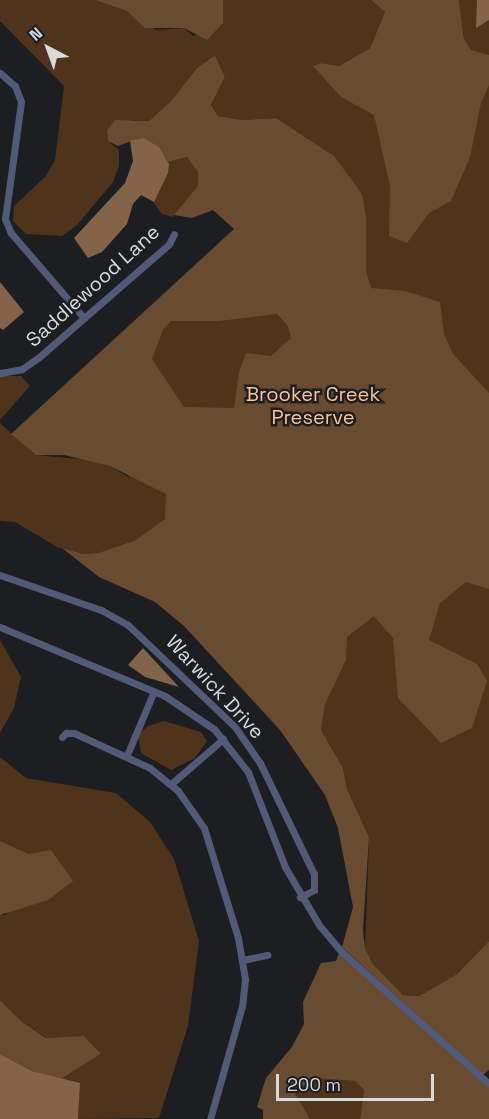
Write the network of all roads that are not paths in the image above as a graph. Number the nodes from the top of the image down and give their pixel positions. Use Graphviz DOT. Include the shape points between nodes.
graph roads {
  1 [pos="0,73"];
  2 [pos="174,234"];
  3 [pos="84,318"];
  4 [pos="0,373"];
  5 [pos="0,575"];
  6 [pos="0,627"];
  7 [pos="154,691"];
  8 [pos="62,737"];
  9 [pos="224,739"];
  10 [pos="127,754"];
  11 [pos="171,784"];
  12 [pos="300,897"];
  13 [pos="267,955"];
  14 [pos="243,960"];
  15 [pos="489,1084"];
  16 [pos="210,1119"];
  1 -- 3 [label="street" via="15,86 21,102 5,219 11,233"];
  2 -- 3 [label="street, Saddlewood Lane" via="169,244"];
  3 -- 4 [label="street, Saddlewood Lane" via="22,369"];
  5 -- 12 [label="street, Warwick Drive" via="101,610 135,629 236,727 260,763 314,874 314,890"];
  6 -- 7 [label="street"];
  7 -- 9 [label="street" via="186,707"];
  7 -- 10 [label="street"];
  8 -- 10 [label="street" via="74,733"];
  9 -- 11 [label="street"];
  9 -- 12 [label="street" via="248,772"];
  10 -- 11 [label="street"];
  11 -- 14 [label="street" via="204,828"];
  12 -- 15 [label="street" via="342,952"];
  13 -- 14 [label="street"];
  14 -- 16 [label="street" via="244,996"];
}
